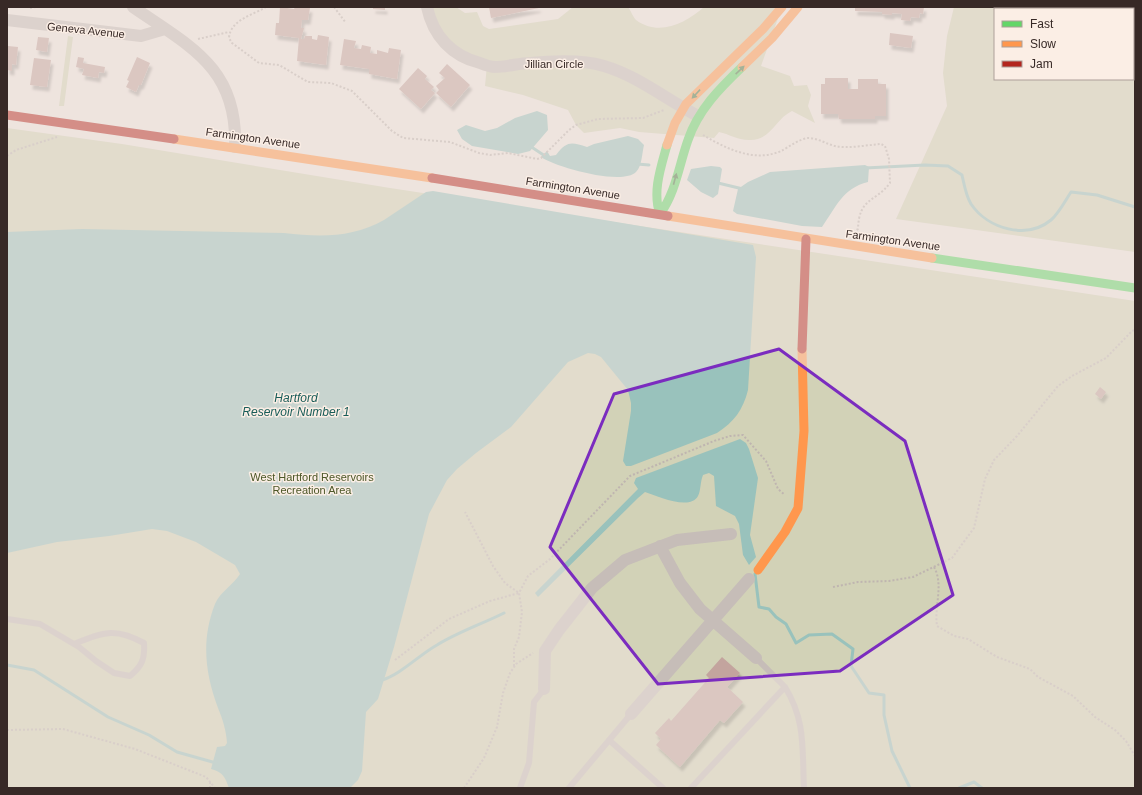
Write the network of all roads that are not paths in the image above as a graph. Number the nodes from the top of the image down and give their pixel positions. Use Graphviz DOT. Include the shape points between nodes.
graph roads {
  1 [pos="133,7"];
  2 [pos="428,7"];
  3 [pos="782,7"];
  4 [pos="798,7"];
  5 [pos="7,20"];
  6 [pos="165,29"];
  7 [pos="683,108"];
  8 [pos="7,115"];
  9 [pos="698,116"];
  10 [pos="235,147"];
  11 [pos="660,214"];
  12 [pos="806,239"];
  13 [pos="1135,288"];
  14 [pos="731,534"];
  15 [pos="660,546"];
  16 [pos="758,570"];
  17 [pos="749,579"];
  18 [pos="7,619"];
  19 [pos="714,620"];
  20 [pos="74,644"];
  21 [pos="756,658"];
  22 [pos="785,686"];
  23 [pos="544,689"];
  24 [pos="631,714"];
  25 [pos="609,740"];
  26 [pos="520,788"];
  27 [pos="569,788"];
  28 [pos="663,788"];
  29 [pos="691,788"];
  30 [pos="804,788"];
  1 -- 6 [label="street"];
  2 -- 7 [label="street, Jillian Circle" via="430,19 438,35 450,49 468,60 494,67 531,62 568,62 604,66 639,81"];
  3 -- 7 [label="main road, one-way" via="771,22"];
  9 -- 4 [label="main road, one-way" via="712,97 771,42"];
  5 -- 6 [label="street, Geneva Avenue" via="141,36"];
  6 -- 10 [label="street" via="208,63 229,98 235,120"];
  7 -- 9 [label="street, Jillian Circle"];
  7 -- 11 [label="main road" via="664,160 657,191 656,203"];
  8 -- 10 [label="main road, Farmington Avenue"];
  11 -- 9 [label="main road, one-way" via="670,199 684,148"];
  10 -- 11 [label="main road, Farmington Avenue"];
  11 -- 12 [label="main road, Farmington Avenue"];
  12 -- 13 [label="main road, Farmington Avenue"];
  12 -- 16 [label="main road" via="802,356 804,431 798,508 785,532"];
  14 -- 15 [label="street" via="688,538"];
  15 -- 19 [label="street" via="680,583 700,609"];
  15 -- 23 [label="street" via="625,560 592,588 545,651"];
  16 -- 17 [label="lane"];
  17 -- 19 [label="street"];
  18 -- 20 [label="lane" via="40,624"];
  19 -- 21 [label="street"];
  19 -- 24 [label="street"];
  20 -- 20 [label="lane" via="114,673 130,676 140,667 145,655 144,643 130,635 115,631"];
  21 -- 22 [label="lane"];
  22 -- 29 [label="lane"];
  22 -- 30 [label="lane" via="800,717"];
  23 -- 26 [label="lane" via="534,702 529,763"];
  24 -- 25 [label="lane"];
  25 -- 27 [label="lane"];
  25 -- 28 [label="lane"];
}
